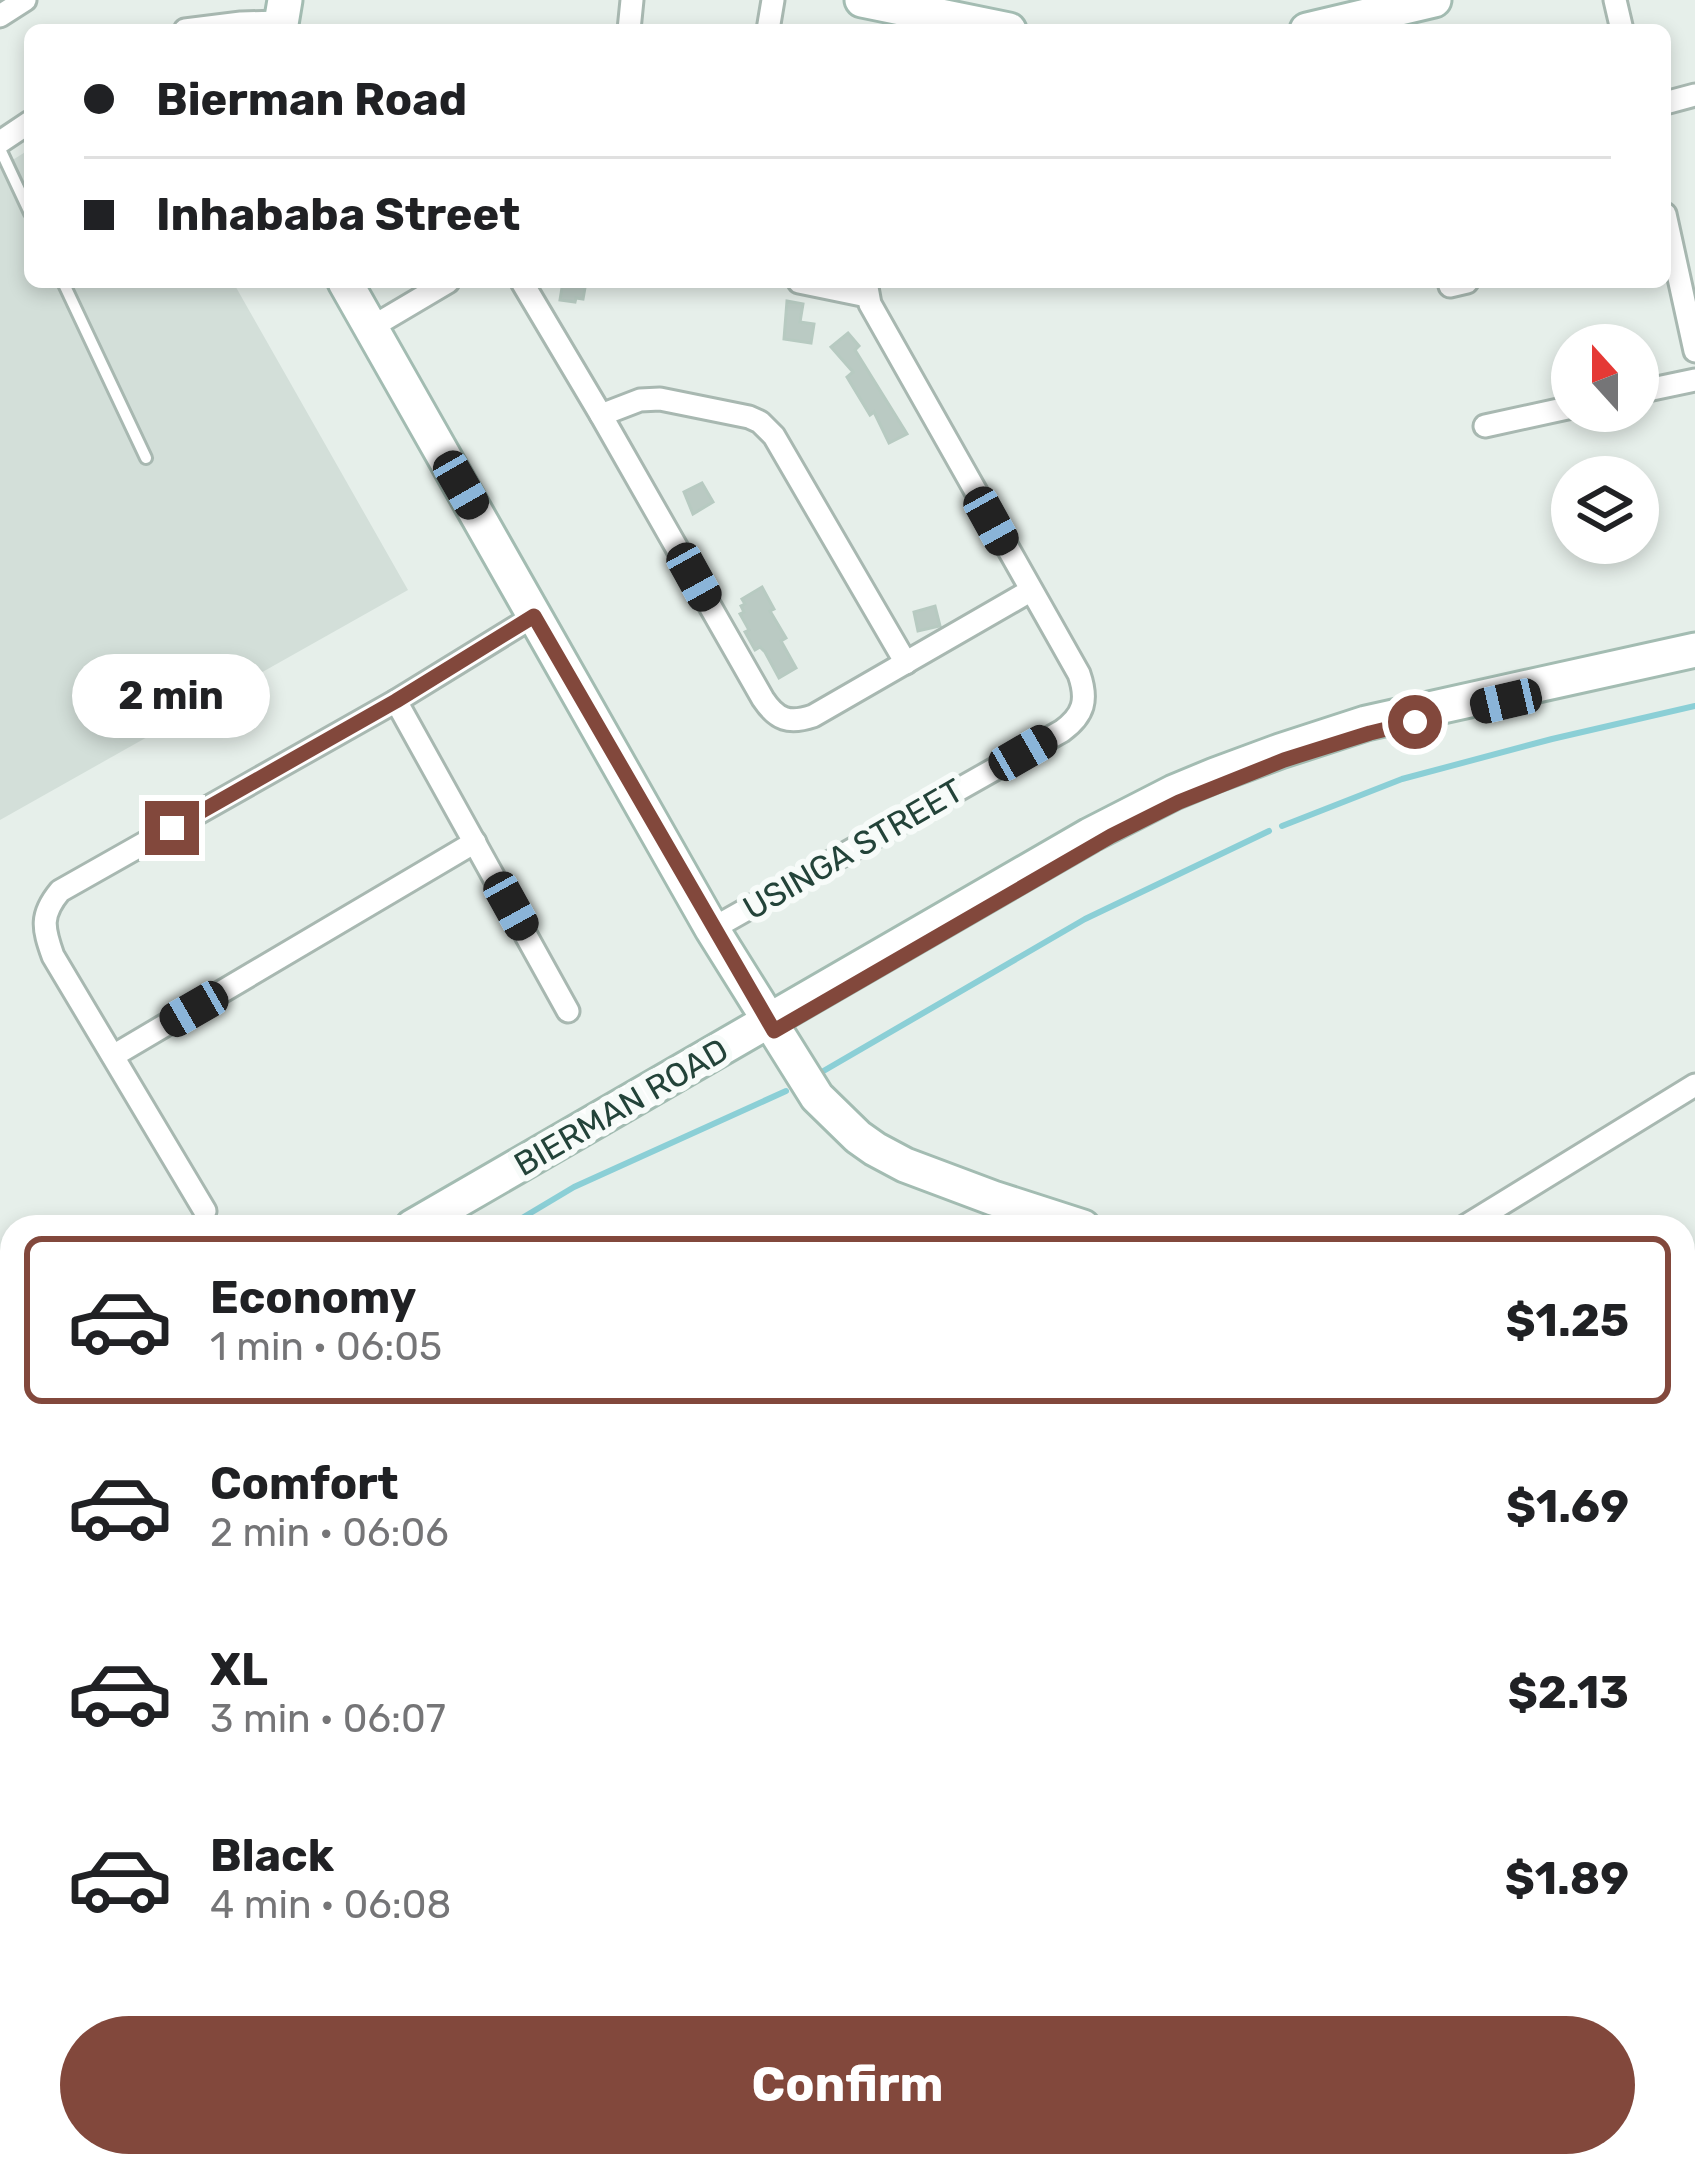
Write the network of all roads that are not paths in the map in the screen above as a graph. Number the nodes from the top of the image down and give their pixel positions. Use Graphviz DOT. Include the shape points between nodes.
graph roads {
  1 [pos="26,0"];
  2 [pos="862,0"];
  3 [pos="1434,0"];
  4 [pos="1345,10"];
  5 [pos="0,16"];
  6 [pos="282,18"];
  7 [pos="915,21"];
  8 [pos="233,24"];
  9 [pos="946,24"];
  10 [pos="1318,24"];
  11 [pos="24,127"];
  12 [pos="0,145"];
  13 [pos="24,199"];
  14 [pos="1671,255"];
  15 [pos="66,288"];
  16 [pos="349,288"];
  17 [pos="438,288"];
  18 [pos="526,288"];
  19 [pos="867,289"];
  20 [pos="372,327"];
  21 [pos="1695,351"];
  22 [pos="1695,380"];
  23 [pos="1659,388"];
  24 [pos="1551,412"];
  25 [pos="601,415"];
  26 [pos="1485,426"];
  27 [pos="146,458"];
  28 [pos="1030,591"];
  29 [pos="534,616"];
  30 [pos="1695,654"];
  31 [pos="906,663"];
  32 [pos="396,701"];
  33 [pos="475,842"];
  34 [pos="712,929"];
  35 [pos="568,1010"];
  36 [pos="771,1027"];
  37 [pos="113,1056"];
  38 [pos="1695,1085"];
  39 [pos="205,1211"];
  40 [pos="434,1215"];
  41 [pos="454,1215"];
  42 [pos="1047,1215"];
  43 [pos="1484,1215"];
  44 [pos="0,1302"];
  45 [pos="0,1321"];
  1 -- 5 [label="street"];
  2 -- 7 [label="main road"];
  3 -- 4 [label="main road"];
  4 -- 10 [label="main road"];
  6 -- 8 [label="street"];
  7 -- 9 [label="main road"];
  11 -- 12 [label="street"];
  12 -- 13 [label="lane"];
  14 -- 21 [label="street"];
  15 -- 27 [label="lane"];
  16 -- 20 [label="main road"];
  17 -- 20 [label="street"];
  18 -- 25 [label="street"];
  19 -- 28 [label="street"];
  20 -- 29 [label="main road"];
  22 -- 23 [label="street"];
  24 -- 26 [label="street"];
  25 -- 31 [label="street" via="650,399 760,422"];
  25 -- 31 [label="street" via="775,715 790,722 812,716"];
  28 -- 31 [label="street"];
  28 -- 34 [label="street, USINGA STREET" via="1079,674 1085,700 1075,722"];
  29 -- 32 [label="street"];
  29 -- 34 [label="main road"];
  30 -- 36 [label="main road, BIERMAN ROAD" via="1370,733 1179,802"];
  32 -- 33 [label="street"];
  32 -- 37 [label="street" via="51,902 45,916 53,956"];
  33 -- 35 [label="street"];
  33 -- 37 [label="street"];
  34 -- 36 [label="main road"];
  36 -- 40 [label="main road, BIERMAN ROAD"];
  36 -- 41 [label="main road, BIERMAN ROAD"];
  36 -- 42 [label="main road" via="818,1097 875,1149"];
  37 -- 39 [label="street"];
  38 -- 43 [label="street"];
  44 -- 45 [label="street"];
}
